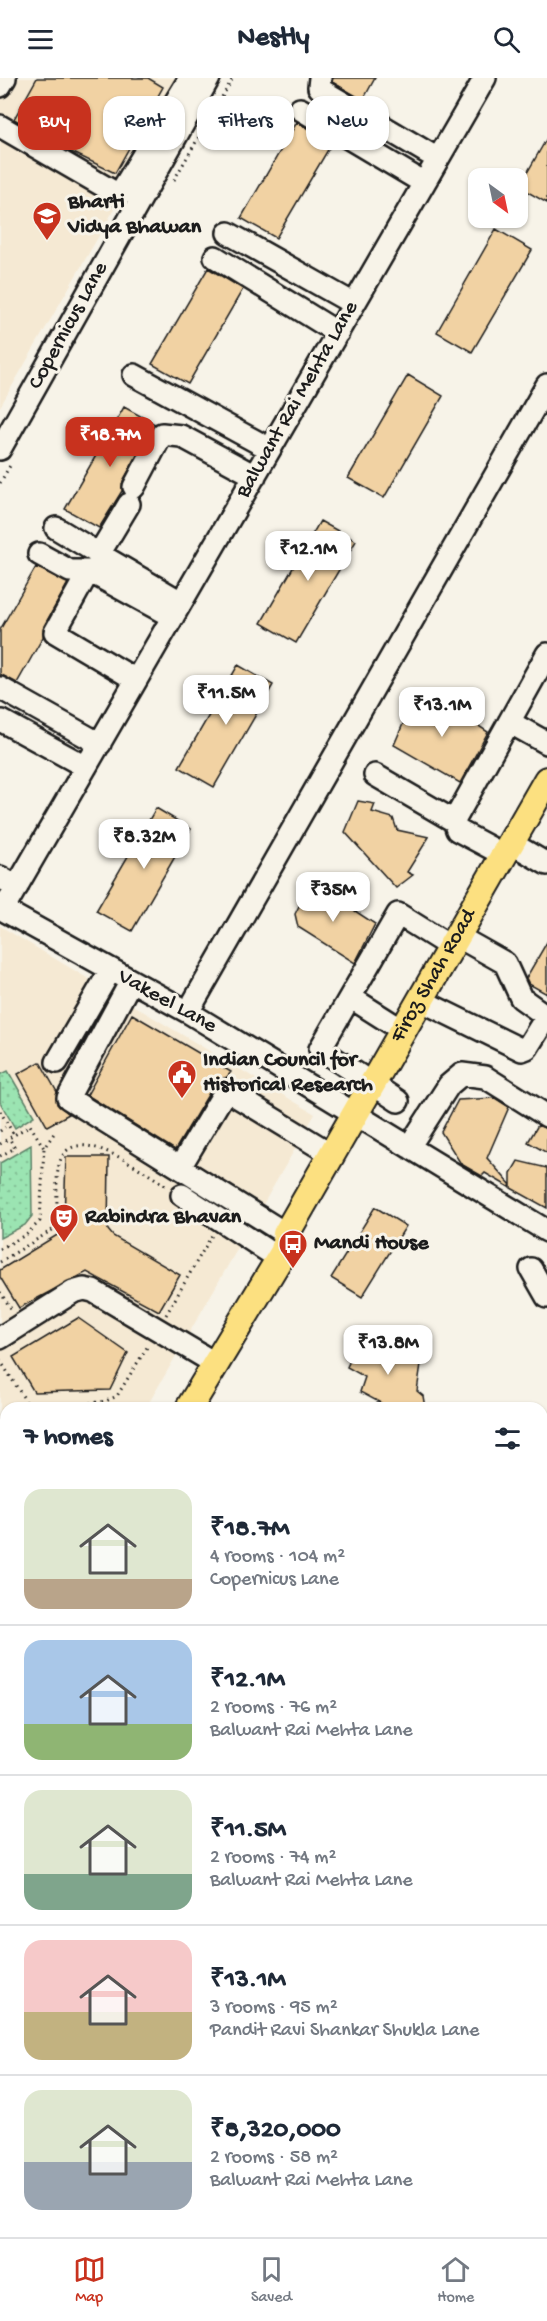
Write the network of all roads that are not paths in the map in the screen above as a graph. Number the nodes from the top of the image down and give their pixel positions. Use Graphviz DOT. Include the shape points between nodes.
graph roads {
  1 [pos="5,78"];
  2 [pos="190,78"];
  3 [pos="209,78"];
  4 [pos="320,78"];
  5 [pos="485,78"];
  6 [pos="0,86"];
  7 [pos="300,109"];
  8 [pos="0,126"];
  9 [pos="438,159"];
  10 [pos="424,183"];
  11 [pos="228,233"];
  12 [pos="214,257"];
  13 [pos="354,304"];
  14 [pos="338,333"];
  15 [pos="134,375"];
  16 [pos="547,386"];
  17 [pos="0,449"];
  18 [pos="270,449"];
  19 [pos="255,476"];
  20 [pos="56,528"];
  21 [pos="39,554"];
  22 [pos="94,562"];
  23 [pos="177,610"];
  24 [pos="547,654"];
  25 [pos="136,680"];
  26 [pos="0,688"];
  27 [pos="2,721"];
  28 [pos="509,722"];
  29 [pos="547,743"];
  30 [pos="100,744"];
  31 [pos="86,767"];
  32 [pos="375,776"];
  33 [pos="547,780"];
  34 [pos="539,812"];
  35 [pos="454,821"];
  36 [pos="507,849"];
  37 [pos="547,864"];
  38 [pos="8,882"];
  39 [pos="2,909"];
  40 [pos="454,941"];
  41 [pos="110,971"];
  42 [pos="131,981"];
  43 [pos="350,997"];
  44 [pos="420,999"];
  45 [pos="188,1012"];
  46 [pos="402,1030"];
  47 [pos="57,1062"];
  48 [pos="371,1084"];
  49 [pos="398,1101"];
  50 [pos="354,1113"];
  51 [pos="547,1116"];
  52 [pos="409,1147"];
  53 [pos="331,1154"];
  54 [pos="180,1167"];
  55 [pos="182,1195"];
  56 [pos="547,1232"];
  57 [pos="278,1243"];
  58 [pos="531,1269"];
  59 [pos="547,1297"];
  60 [pos="0,1338"];
  61 [pos="211,1361"];
  62 [pos="174,1402"];
  63 [pos="192,1402"];
  1 -- 6 [label="street"];
  2 -- 8 [label="street" via="122,197"];
  3 -- 17 [label="street, Copernicus Lane"];
  4 -- 9 [label="street" via="322,91"];
  5 -- 9 [label="street, Balwant Rai Mehta Lane"];
  7 -- 10 [label="street"];
  9 -- 10 [label="street, Balwant Rai Mehta Lane"];
  10 -- 13 [label="street, Balwant Rai Mehta Lane"];
  11 -- 13 [label="street"];
  12 -- 14 [label="street"];
  13 -- 14 [label="street, Balwant Rai Mehta Lane"];
  14 -- 18 [label="street, Balwant Rai Mehta Lane"];
  15 -- 18 [label="street"];
  16 -- 45 [label="street"];
  18 -- 19 [label="street, Balwant Rai Mehta Lane"];
  19 -- 22 [label="street" via="174,433 162,434"];
  19 -- 23 [label="street, Balwant Rai Mehta Lane"];
  20 -- 22 [label="street"];
  21 -- 22 [label="street" via="70,571"];
  22 -- 23 [label="street"];
  22 -- 25 [label="street" via="55,632"];
  23 -- 25 [label="street, Balwant Rai Mehta Lane"];
  24 -- 28 [label="street"];
  25 -- 30 [label="street, Balwant Rai Mehta Lane"];
  26 -- 30 [label="street"];
  27 -- 31 [label="street"];
  28 -- 29 [label="street"];
  28 -- 35 [label="street"];
  30 -- 31 [label="street, Balwant Rai Mehta Lane"];
  31 -- 38 [label="street, Balwant Rai Mehta Lane"];
  32 -- 35 [label="street"];
  33 -- 34 [label="main road, Firoz Shah Road"];
  34 -- 36 [label="main road, Firoz Shah Road"];
  35 -- 36 [label="street" via="457,830"];
  36 -- 37 [label="street"];
  36 -- 40 [label="main road, Firoz Shah Road"];
  38 -- 39 [label="street, Balwant Rai Mehta Lane"];
  39 -- 41 [label="street, Vakeel Lane"];
  40 -- 43 [label="street" via="398,914"];
  40 -- 44 [label="main road, Firoz Shah Road"];
  40 -- 44 [label="street" via="505,963 517,993 544,1019 522,1050"];
  41 -- 42 [label="street, Vakeel Lane"];
  41 -- 47 [label="street"];
  42 -- 45 [label="street, Vakeel Lane"];
  42 -- 54 [label="street" via="68,1098"];
  43 -- 46 [label="street"];
  43 -- 48 [label="street" via="320,1049"];
  44 -- 46 [label="main road, Firoz Shah Road"];
  45 -- 50 [label="street, Vakeel Lane"];
  46 -- 48 [label="main road, Firoz Shah Road"];
  48 -- 49 [label="street"];
  48 -- 50 [label="main road, Firoz Shah Road"];
  50 -- 52 [label="street, Vakeel Lane"];
  50 -- 53 [label="main road, Firoz Shah Road"];
  51 -- 52 [label="street" via="485,1077 462,1074 449,1085"];
  52 -- 56 [label="street, Vakeel Lane"];
  53 -- 54 [label="street" via="226,1090"];
  53 -- 57 [label="main road, Firoz Shah Road"];
  54 -- 57 [label="street"];
  55 -- 57 [label="street"];
  57 -- 61 [label="main road, Firoz Shah Road"];
  58 -- 59 [label="street"];
  60 -- 61 [label="street" via="84,1289"];
  61 -- 62 [label="main road, Firoz Shah Road"];
  61 -- 63 [label="main road, Firoz Shah Road"];
}
